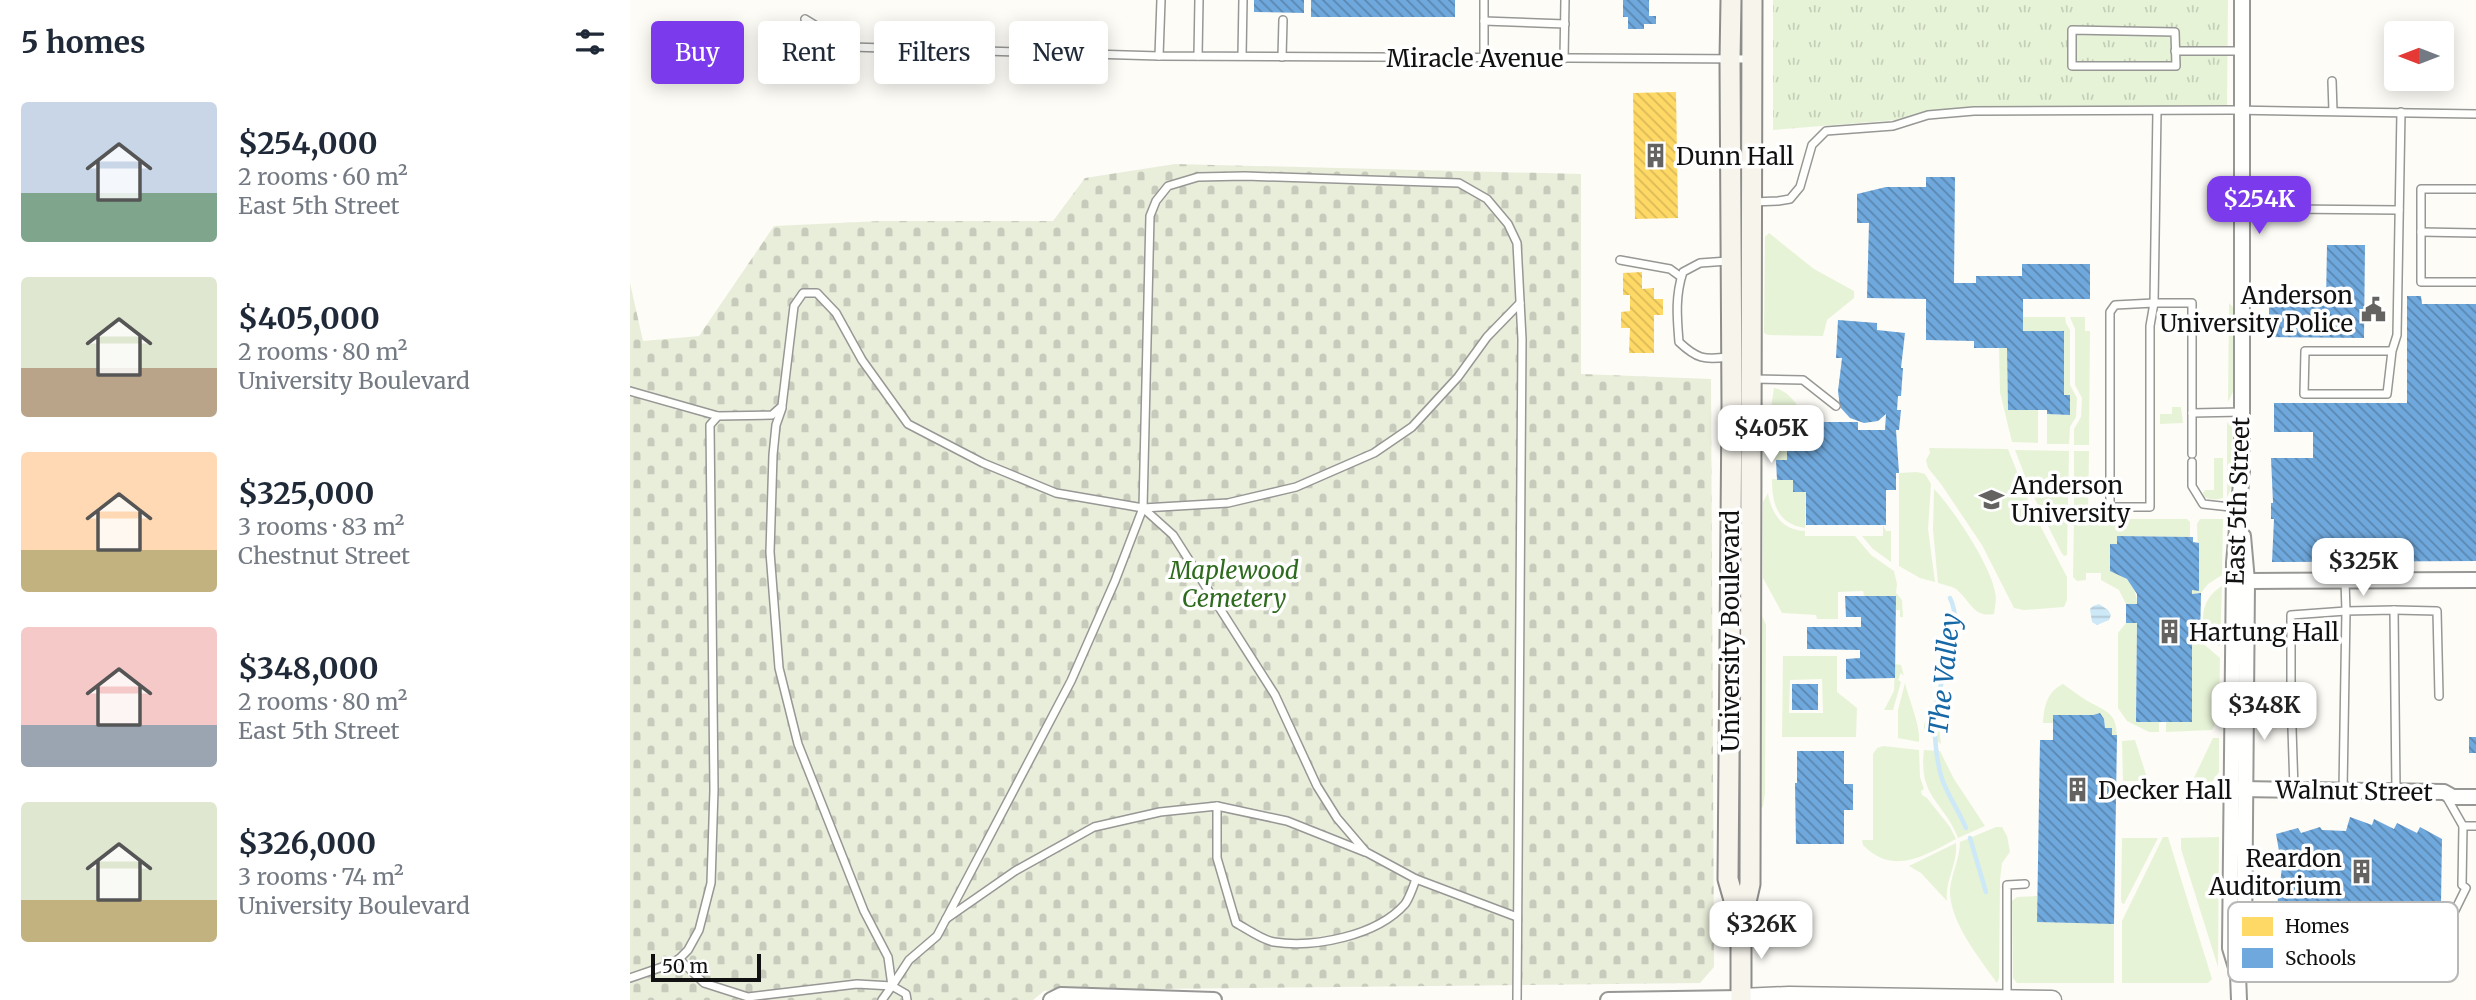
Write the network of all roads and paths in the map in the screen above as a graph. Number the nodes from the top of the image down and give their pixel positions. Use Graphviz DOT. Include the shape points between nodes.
graph roads {
  1 [pos="1161,0"];
  2 [pos="1199,0"];
  3 [pos="1243,0"];
  4 [pos="1485,0"];
  5 [pos="1565,0"];
  6 [pos="1731,0"];
  7 [pos="1752,0"];
  8 [pos="2242,0"];
  9 [pos="805,19"];
  10 [pos="1283,20"];
  11 [pos="1484,22"];
  12 [pos="1564,24"];
  13 [pos="2175,51"];
  14 [pos="2241,51"];
  15 [pos="1158,56"];
  16 [pos="1198,56"];
  17 [pos="1242,56"];
  18 [pos="1282,57"];
  19 [pos="1484,58"];
  20 [pos="1564,59"];
  21 [pos="1751,59"];
  22 [pos="1730,60"];
  23 [pos="2332,81"];
  24 [pos="2157,111"];
  25 [pos="2241,111"];
  26 [pos="2333,111"];
  27 [pos="2400,112"];
  28 [pos="2476,114"];
  29 [pos="2476,189"];
  30 [pos="1751,202"];
  31 [pos="2277,209"];
  32 [pos="2399,210"];
  33 [pos="2421,232"];
  34 [pos="2476,233"];
  35 [pos="1620,260"];
  36 [pos="1732,260"];
  37 [pos="1681,277"];
  38 [pos="2476,282"];
  39 [pos="1520,303"];
  40 [pos="2154,303"];
  41 [pos="2392,351"];
  42 [pos="1741,356"];
  43 [pos="1751,378"];
  44 [pos="630,391"];
  45 [pos="1836,405"];
  46 [pos="782,407"];
  47 [pos="2242,412"];
  48 [pos="2192,413"];
  49 [pos="718,416"];
  50 [pos="1143,508"];
  51 [pos="2240,508"];
  52 [pos="2234,563"];
  53 [pos="2345,580"];
  54 [pos="2476,580"];
  55 [pos="2249,581"];
  56 [pos="2394,610"];
  57 [pos="2346,611"];
  58 [pos="2439,696"];
  59 [pos="2239,698"];
  60 [pos="2291,698"];
  61 [pos="2238,789"];
  62 [pos="2294,789"];
  63 [pos="2343,790"];
  64 [pos="2396,790"];
  65 [pos="2444,792"];
  66 [pos="2476,797"];
  67 [pos="1217,806"];
  68 [pos="2463,826"];
  69 [pos="2476,826"];
  70 [pos="1729,827"];
  71 [pos="1750,827"];
  72 [pos="1366,852"];
  73 [pos="1416,879"];
  74 [pos="2025,884"];
  75 [pos="2466,888"];
  76 [pos="2476,888"];
  77 [pos="2232,902"];
  78 [pos="2458,904"];
  79 [pos="1517,917"];
  80 [pos="946,919"];
  81 [pos="1741,924"];
  82 [pos="679,959"];
  83 [pos="630,978"];
  84 [pos="2238,982"];
  85 [pos="892,986"];
  86 [pos="1741,999"];
  87 [pos="2007,999"];
  88 [pos="882,1000"];
  89 [pos="907,1000"];
  90 [pos="1051,1000"];
  91 [pos="1214,1000"];
  92 [pos="1517,1000"];
  93 [pos="1608,1000"];
  94 [pos="2052,1000"];
  95 [pos="2239,1000"];
  1 -- 15 [label="lane"];
  2 -- 16 [label="lane"];
  3 -- 17 [label="lane"];
  4 -- 11 [label="lane"];
  5 -- 12 [label="lane"];
  6 -- 22 [label="main road, University Boulevard"];
  7 -- 21 [label="main road, University Boulevard"];
  8 -- 14 [label="street, East 5th Street"];
  9 -- 15 [label="lane, Miracle Avenue" via="851,47"];
  10 -- 18 [label="lane"];
  11 -- 12 [label="lane"];
  11 -- 19 [label="lane"];
  12 -- 20 [label="lane"];
  13 -- 13 [label="lane" via="2175,32 2072,30 2072,66 2176,66"];
  13 -- 14 [label="lane"];
  14 -- 25 [label="street, East 5th Street"];
  15 -- 16 [label="lane, Miracle Avenue"];
  16 -- 17 [label="lane, Miracle Avenue"];
  17 -- 18 [label="lane, Miracle Avenue"];
  18 -- 19 [label="lane, Miracle Avenue"];
  19 -- 20 [label="lane, Miracle Avenue"];
  20 -- 22 [label="lane, Miracle Avenue"];
  21 -- 22 [label="lane, Miracle Avenue"];
  21 -- 30 [label="main road, University Boulevard"];
  22 -- 36 [label="main road, University Boulevard"];
  23 -- 26 [label="lane"];
  24 -- 25 [label="lane"];
  24 -- 30 [label="lane" via="1974,111 1928,114 1893,126 1826,131 1812,145 1800,187 1790,198"];
  24 -- 40 [label="lane"];
  25 -- 26 [label="lane"];
  25 -- 47 [label="street, East 5th Street"];
  26 -- 27 [label="lane"];
  27 -- 28 [label="lane"];
  27 -- 32 [label="lane"];
  29 -- 33 [label="lane" via="2421,189"];
  30 -- 42 [label="main road, University Boulevard"];
  31 -- 32 [label="lane"];
  32 -- 41 [label="lane" via="2397,335"];
  33 -- 34 [label="lane"];
  33 -- 38 [label="lane" via="2421,282"];
  35 -- 37 [label="lane" via="1670,269"];
  36 -- 37 [label="lane" via="1700,263"];
  36 -- 42 [label="main road, University Boulevard"];
  37 -- 42 [label="lane" via="1676,305 1679,342 1695,356"];
  39 -- 50 [label="lane" via="1412,427 1374,453 1296,487 1227,502"];
  39 -- 50 [label="lane" via="1517,243 1508,224 1487,199 1459,183 1245,176 1198,177 1168,186 1150,216"];
  39 -- 79 [label="lane"];
  40 -- 40 [label="lane" via="2115,306 2110,312 2110,507 2150,507 2150,326"];
  40 -- 48 [label="lane" via="2192,303"];
  41 -- 41 [label="lane" via="2387,394 2304,394 2305,351"];
  42 -- 43 [label="main road, University Boulevard"];
  42 -- 70 [label="main road, University Boulevard"];
  43 -- 45 [label="lane" via="1804,380"];
  43 -- 71 [label="main road, University Boulevard"];
  44 -- 49 [label="lane"];
  46 -- 49 [label="lane" via="772,415"];
  46 -- 50 [label="lane" via="794,306 803,293 817,293 836,313 908,424 983,463 1056,493"];
  46 -- 85 [label="lane" via="773,455 770,552 779,668 798,744 864,911 888,957"];
  47 -- 48 [label="lane"];
  47 -- 51 [label="street, East 5th Street"];
  48 -- 51 [label="lane" via="2192,486 2203,504"];
  49 -- 82 [label="lane" via="710,425 711,883 699,930"];
  50 -- 72 [label="lane" via="1172,535 1275,695 1317,786"];
  50 -- 80 [label="lane" via="1071,681"];
  51 -- 52 [label="street, East 5th Street"];
  51 -- 55 [label="street"];
  52 -- 55 [label="lane"];
  52 -- 59 [label="street, East 5th Street"];
  53 -- 54 [label="street"];
  53 -- 55 [label="street"];
  53 -- 57 [label="lane"];
  55 -- 59 [label="street"];
  56 -- 57 [label="lane"];
  56 -- 58 [label="lane" via="2437,611"];
  56 -- 64 [label="lane"];
  57 -- 60 [label="lane" via="2291,615"];
  57 -- 63 [label="lane"];
  59 -- 60 [label="lane"];
  59 -- 61 [label="street, East 5th Street"];
  60 -- 62 [label="lane"];
  61 -- 62 [label="street, Walnut Street"];
  61 -- 77 [label="street, East 5th Street"];
  62 -- 63 [label="street, Walnut Street"];
  63 -- 64 [label="street, Walnut Street"];
  64 -- 65 [label="street, Walnut Street"];
  65 -- 66 [label="street, Walnut Street" via="2453,797"];
  65 -- 68 [label="lane"];
  67 -- 72 [label="lane" via="1287,821"];
  67 -- 73 [label="lane" via="1217,858 1236,923 1272,942 1320,942 1358,934 1406,902"];
  67 -- 80 [label="lane" via="1160,812 1094,827 1015,871"];
  68 -- 69 [label="lane"];
  68 -- 75 [label="lane" via="2462,885"];
  70 -- 71 [label="street"];
  70 -- 81 [label="main road, University Boulevard" via="1728,879"];
  71 -- 81 [label="main road, University Boulevard" via="1750,884"];
  72 -- 73 [label="lane"];
  73 -- 79 [label="lane"];
  74 -- 87 [label="lane" via="2007,885"];
  75 -- 76 [label="lane"];
  75 -- 78 [label="lane"];
  79 -- 92 [label="lane"];
  80 -- 85 [label="lane" via="937,936 909,960"];
  81 -- 86 [label="main road, University Boulevard"];
  82 -- 83 [label="lane"];
  82 -- 85 [label="lane" via="704,983 748,996 857,984"];
  84 -- 95 [label="street, East 5th Street"];
  85 -- 88 [label="lane"];
  85 -- 89 [label="lane"];
  86 -- 87 [label="street"];
  86 -- 93 [label="street"];
  87 -- 94 [label="street"];
  90 -- 91 [label="street" via="1061,995"];
}
